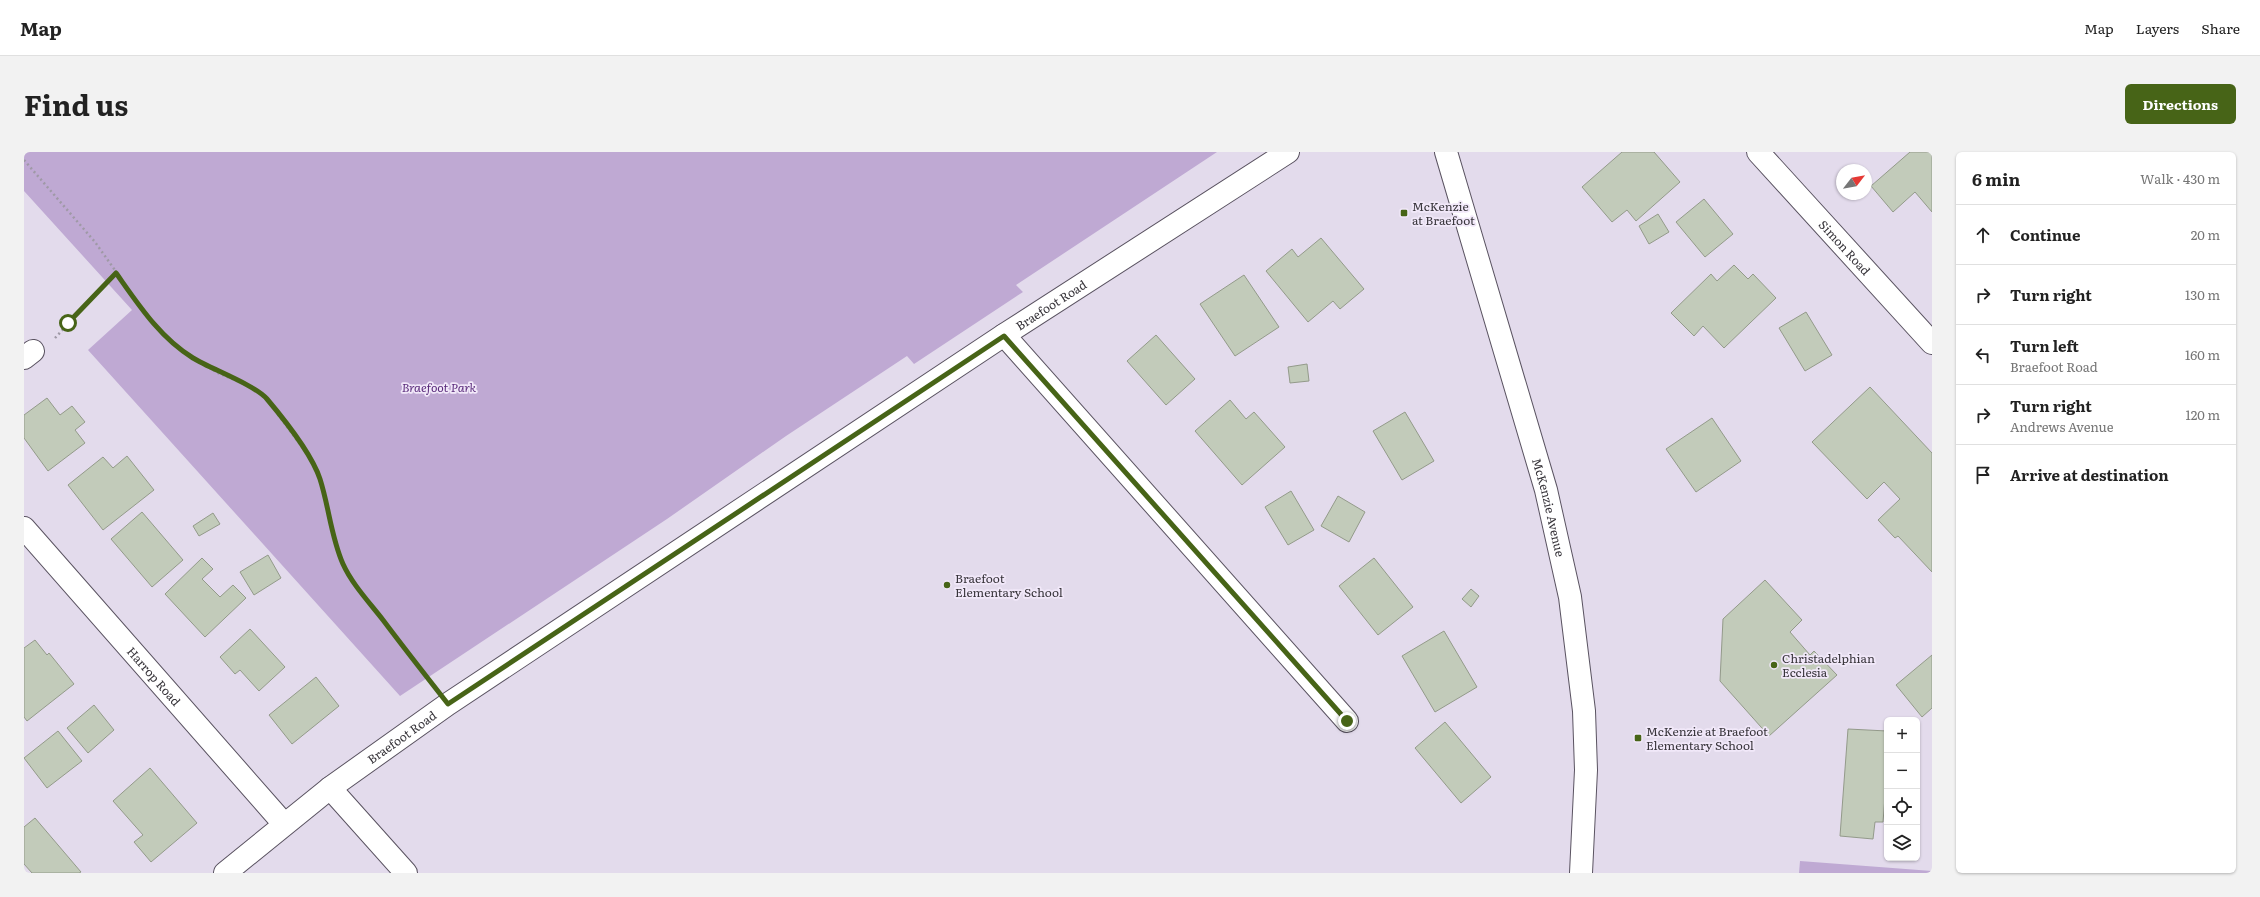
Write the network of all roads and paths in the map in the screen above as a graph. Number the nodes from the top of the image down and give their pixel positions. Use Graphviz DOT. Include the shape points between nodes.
graph roads {
  1 [pos="1288,152"];
  2 [pos="1446,152"];
  3 [pos="1758,152"];
  4 [pos="24,160"];
  5 [pos="116,273"];
  6 [pos="1004,336"];
  7 [pos="1932,343"];
  8 [pos="28,355"];
  9 [pos="24,528"];
  10 [pos="448,704"];
  11 [pos="1347,721"];
  12 [pos="330,788"];
  13 [pos="284,824"];
  14 [pos="225,873"];
  15 [pos="406,873"];
  16 [pos="1581,873"];
  1 -- 6 [label="street, Braefoot Road"];
  2 -- 16 [label="street, McKenzie Avenue" via="1546,490 1570,597 1580,674 1586,770"];
  3 -- 7 [label="street, Simon Road"];
  4 -- 5 [label="path" via="95,242"];
  5 -- 8 [label="path" via="46,348"];
  5 -- 10 [label="path" via="146,314 166,336 191,357 218,373 251,387 265,397 310,458 320,478 330,527 350,576"];
  6 -- 10 [label="street, Braefoot Road"];
  6 -- 11 [label="street"];
  9 -- 13 [label="street, Harrop Road"];
  10 -- 12 [label="street, Braefoot Road"];
  12 -- 13 [label="street, Braefoot Road"];
  12 -- 15 [label="street"];
  13 -- 14 [label="street, Braefoot Road"];
}
